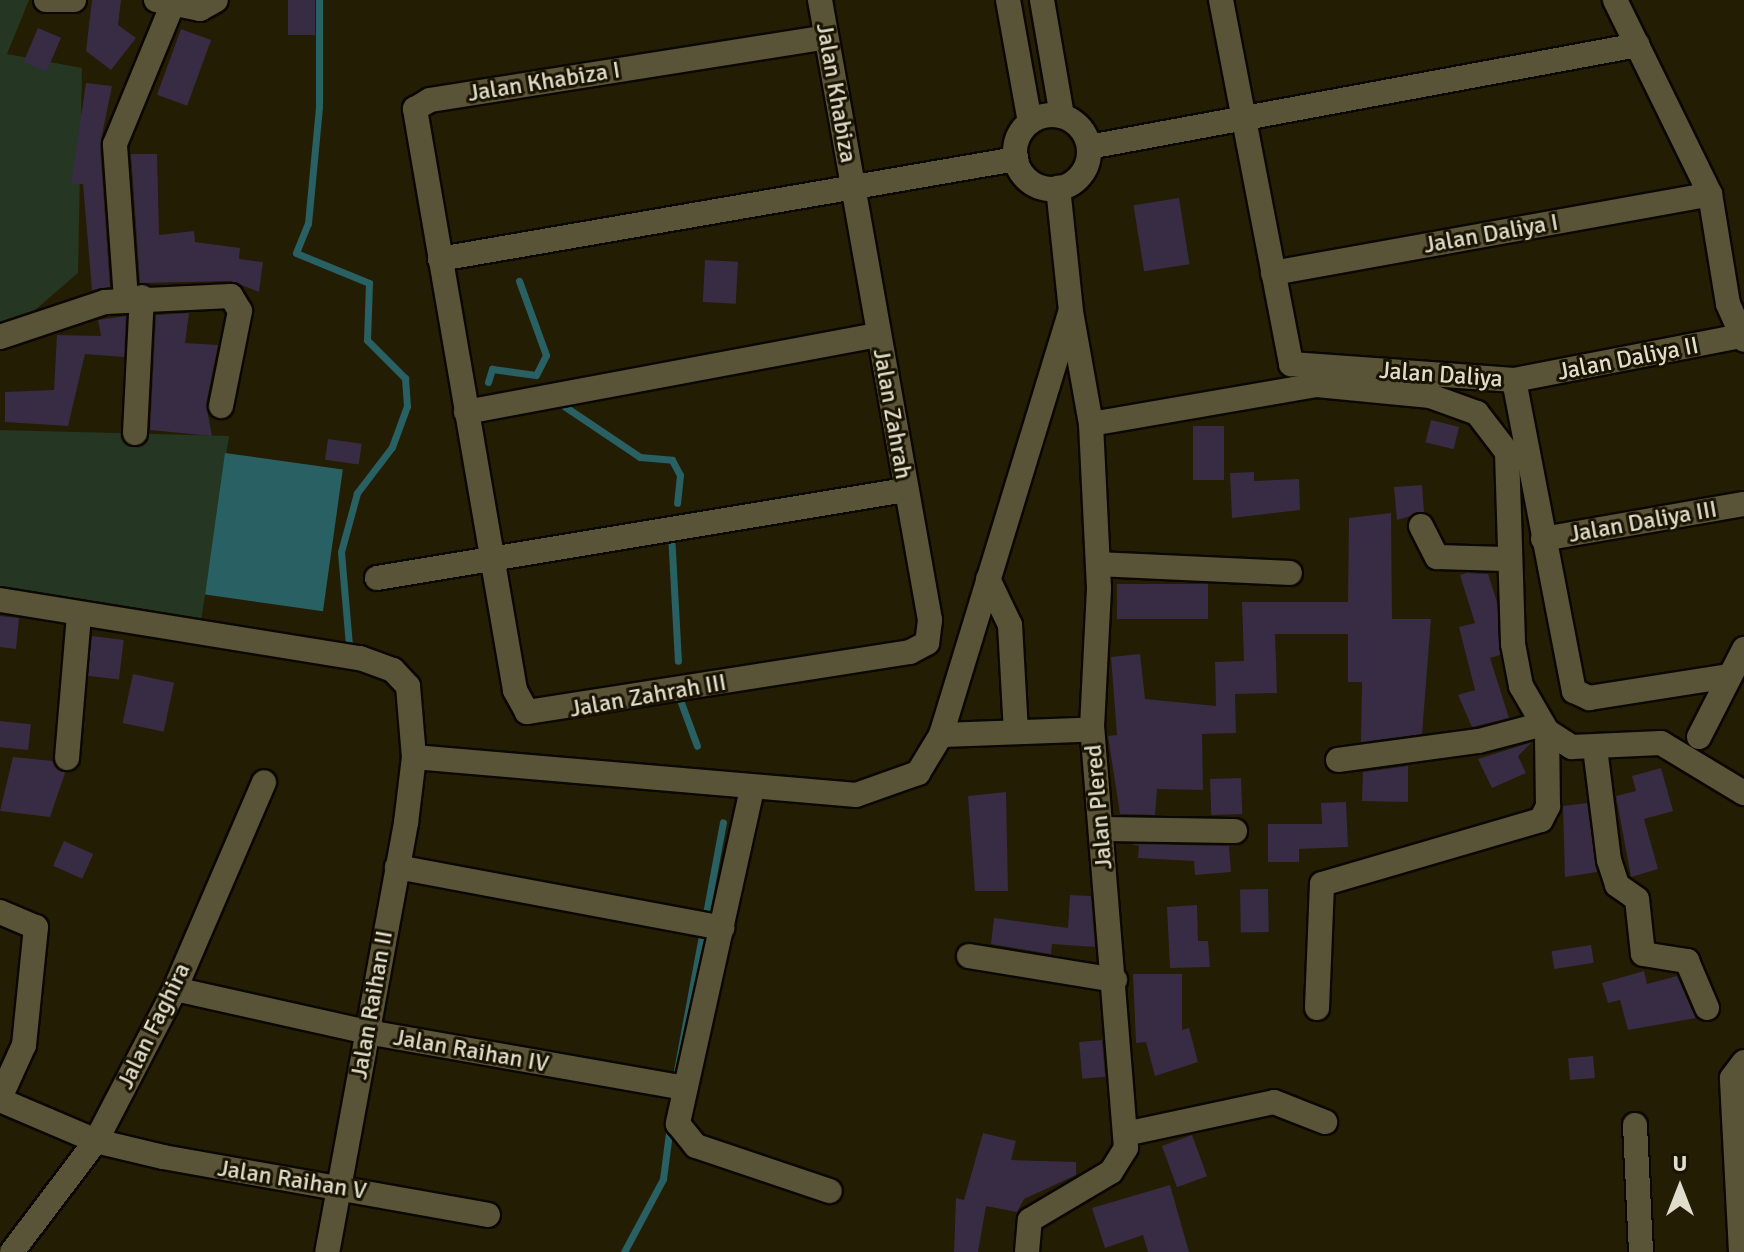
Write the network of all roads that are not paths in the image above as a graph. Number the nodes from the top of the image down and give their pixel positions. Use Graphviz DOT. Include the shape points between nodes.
graph roads {
  1 [pos="46,0"];
  2 [pos="74,0"];
  3 [pos="216,0"];
  4 [pos="820,0"];
  5 [pos="1008,0"];
  6 [pos="1042,0"];
  7 [pos="1221,0"];
  8 [pos="1615,0"];
  9 [pos="164,3"];
  10 [pos="826,37"];
  11 [pos="1638,45"];
  12 [pos="1062,116"];
  13 [pos="1245,117"];
  14 [pos="1030,122"];
  15 [pos="1089,147"];
  16 [pos="1016,159"];
  17 [pos="853,185"];
  18 [pos="1058,188"];
  19 [pos="1710,194"];
  20 [pos="440,259"];
  21 [pos="1273,273"];
  22 [pos="134,298"];
  23 [pos="1071,311"];
  24 [pos="877,335"];
  25 [pos="0,337"];
  26 [pos="1742,338"];
  27 [pos="1514,380"];
  28 [pos="221,406"];
  29 [pos="466,412"];
  30 [pos="1091,424"];
  31 [pos="135,433"];
  32 [pos="905,490"];
  33 [pos="1744,504"];
  34 [pos="1421,526"];
  35 [pos="1543,539"];
  36 [pos="492,556"];
  37 [pos="1505,559"];
  38 [pos="1098,564"];
  39 [pos="1290,573"];
  40 [pos="377,578"];
  41 [pos="988,579"];
  42 [pos="0,600"];
  43 [pos="79,614"];
  44 [pos="927,643"];
  45 [pos="1744,649"];
  46 [pos="1729,676"];
  47 [pos="1545,728"];
  48 [pos="1080,730"];
  49 [pos="1016,732"];
  50 [pos="941,735"];
  51 [pos="1699,737"];
  52 [pos="1595,748"];
  53 [pos="414,757"];
  54 [pos="67,758"];
  55 [pos="1338,760"];
  56 [pos="264,782"];
  57 [pos="752,789"];
  58 [pos="1744,793"];
  59 [pos="1101,829"];
  60 [pos="1235,831"];
  61 [pos="397,867"];
  62 [pos="0,912"];
  63 [pos="717,928"];
  64 [pos="969,956"];
  65 [pos="1115,980"];
  66 [pos="175,989"];
  67 [pos="1317,1008"];
  68 [pos="1707,1008"];
  69 [pos="367,1032"];
  70 [pos="1744,1062"];
  71 [pos="682,1087"];
  72 [pos="0,1099"];
  73 [pos="1325,1122"];
  74 [pos="1635,1125"];
  75 [pos="1125,1134"];
  76 [pos="96,1141"];
  77 [pos="338,1188"];
  78 [pos="830,1191"];
  79 [pos="488,1215"];
  80 [pos="12,1252"];
  81 [pos="327,1252"];
  82 [pos="1027,1252"];
  83 [pos="1641,1252"];
  84 [pos="1741,1252"];
  1 -- 2 [label="street"];
  3 -- 9 [label="street" via="200,9"];
  4 -- 10 [label="street, Jalan Khabiza"];
  5 -- 14 [label="street"];
  6 -- 12 [label="street"];
  7 -- 13 [label="street, Jalan Daliya"];
  8 -- 11 [label="street"];
  9 -- 22 [label="street" via="115,144"];
  10 -- 17 [label="street, Jalan Khabiza"];
  10 -- 20 [label="street, Jalan Khabiza I" via="419,105 413,119"];
  11 -- 13 [label="street"];
  11 -- 19 [label="street"];
  12 -- 14 [label="street"];
  12 -- 15 [label="street" via="1085,133"];
  13 -- 15 [label="street"];
  13 -- 21 [label="street, Jalan Daliya"];
  14 -- 16 [label="street"];
  15 -- 18 [label="street" via="1082,174"];
  16 -- 17 [label="street"];
  16 -- 18 [label="street" via="1030,181"];
  17 -- 20 [label="street"];
  17 -- 24 [label="street, Jalan Zahrah"];
  18 -- 23 [label="street, Jalan Plered"];
  19 -- 21 [label="street, Jalan Daliya I"];
  19 -- 26 [label="street"];
  20 -- 29 [label="street"];
  21 -- 27 [label="street, Jalan Daliya" via="1291,364"];
  22 -- 25 [label="street" via="65,310"];
  22 -- 28 [label="street" via="236,298 240,311"];
  22 -- 31 [label="street"];
  23 -- 30 [label="street, Jalan Plered"];
  23 -- 41 [label="street"];
  24 -- 29 [label="street"];
  24 -- 32 [label="street, Jalan Zahrah"];
  26 -- 27 [label="street, Jalan Daliya II"];
  27 -- 35 [label="street, Jalan Daliya"];
  29 -- 36 [label="street"];
  30 -- 37 [label="street" via="1286,386 1430,396 1477,413 1500,434 1509,470"];
  30 -- 38 [label="street, Jalan Plered"];
  32 -- 36 [label="street"];
  32 -- 44 [label="street, Jalan Zahrah" via="930,620"];
  33 -- 35 [label="street, Jalan Daliya III"];
  34 -- 37 [label="street" via="1437,557"];
  35 -- 46 [label="street, Jalan Daliya" via="1579,695"];
  36 -- 40 [label="street"];
  36 -- 44 [label="street, Jalan Zahrah III" via="517,700 533,714 910,652"];
  37 -- 47 [label="street" via="1517,669"];
  38 -- 39 [label="street"];
  38 -- 59 [label="street, Jalan Plered" via="1092,727"];
  41 -- 49 [label="street" via="1010,625"];
  41 -- 50 [label="street"];
  42 -- 43 [label="street"];
  43 -- 53 [label="street, Jalan Raihan II" via="360,658 403,677"];
  43 -- 54 [label="street"];
  45 -- 46 [label="street"];
  46 -- 51 [label="street"];
  47 -- 52 [label="street" via="1572,747"];
  47 -- 55 [label="street"];
  47 -- 67 [label="street" via="1548,806 1541,820 1322,884"];
  48 -- 49 [label="street"];
  49 -- 50 [label="street"];
  50 -- 57 [label="street" via="918,773 884,790"];
  52 -- 58 [label="street" via="1650,740"];
  52 -- 68 [label="street" via="1609,860 1617,885 1637,899 1643,954 1687,961"];
  53 -- 57 [label="street"];
  53 -- 61 [label="street, Jalan Raihan II"];
  56 -- 66 [label="street, Jalan Faghira"];
  57 -- 63 [label="street"];
  59 -- 60 [label="street"];
  59 -- 65 [label="street, Jalan Plered"];
  61 -- 63 [label="street"];
  61 -- 69 [label="street, Jalan Raihan II"];
  62 -- 72 [label="street" via="36,927 24,1045"];
  63 -- 71 [label="street"];
  64 -- 65 [label="street"];
  65 -- 75 [label="street, Jalan Plered"];
  66 -- 69 [label="street, Jalan Raihan IV"];
  66 -- 76 [label="street, Jalan Faghira"];
  69 -- 71 [label="street, Jalan Raihan IV"];
  69 -- 77 [label="street, Jalan Raihan II"];
  70 -- 84 [label="street" via="1732,1078"];
  71 -- 78 [label="street" via="677,1116 685,1139"];
  72 -- 76 [label="street, Jalan Raihan V"];
  73 -- 75 [label="street" via="1274,1102"];
  74 -- 83 [label="street"];
  75 -- 82 [label="street, Jalan Plered" via="1123,1158 1111,1172 1030,1220"];
  76 -- 77 [label="street, Jalan Raihan V" via="188,1163"];
  76 -- 80 [label="street, Jalan Faghira"];
  77 -- 79 [label="street, Jalan Raihan V"];
  77 -- 81 [label="street, Jalan Raihan II"];
}
